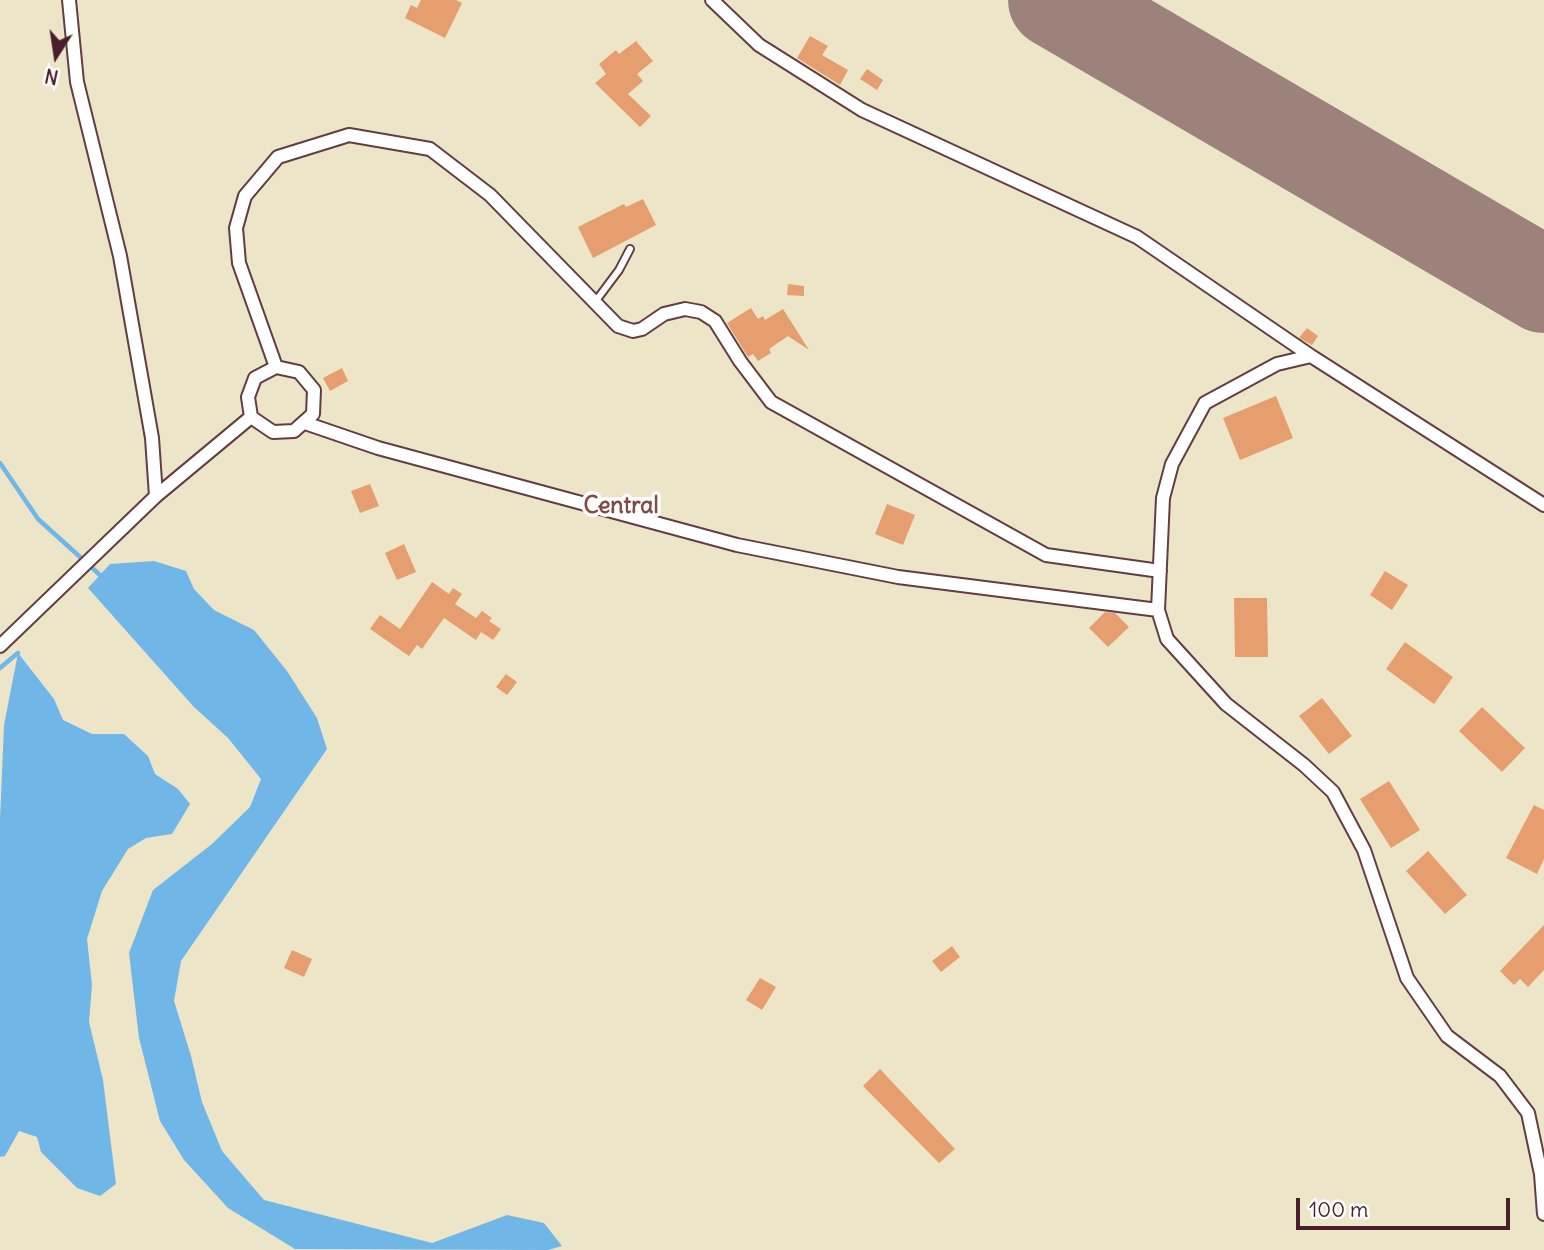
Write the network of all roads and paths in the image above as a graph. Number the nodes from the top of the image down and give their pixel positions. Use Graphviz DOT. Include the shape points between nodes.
graph roads {
  1 [pos="69,0"];
  2 [pos="712,0"];
  3 [pos="630,249"];
  4 [pos="595,302"];
  5 [pos="1311,356"];
  6 [pos="276,367"];
  7 [pos="251,417"];
  8 [pos="305,423"];
  9 [pos="156,496"];
  10 [pos="1544,505"];
  11 [pos="1160,571"];
  12 [pos="1158,610"];
  13 [pos="0,646"];
  14 [pos="1544,1214"];
  1 -- 9 [label="street" via="77,82 120,256 152,438"];
  2 -- 5 [label="street" via="759,46 862,110 1137,237"];
  3 -- 4 [label="lane"];
  4 -- 6 [label="street" via="490,195 430,149 348,135 278,157 245,196 236,228 239,263"];
  4 -- 11 [label="street" via="618,326 633,331 664,314 685,309 701,312 715,321 772,402 1046,555"];
  5 -- 10 [label="street"];
  5 -- 11 [label="street" via="1277,364 1205,403 1169,475 1163,498"];
  6 -- 7 [label="street" via="256,378 248,397"];
  6 -- 8 [label="street" via="299,372 314,390 313,414"];
  7 -- 8 [label="street" via="272,432 294,432"];
  7 -- 9 [label="street"];
  8 -- 12 [label="street" via="391,452 737,545 898,577"];
  9 -- 13 [label="street"];
  11 -- 12 [label="street"];
  12 -- 14 [label="street" via="1167,639 1226,704 1333,792 1364,849 1407,978 1447,1036 1500,1076 1528,1113"];
}
